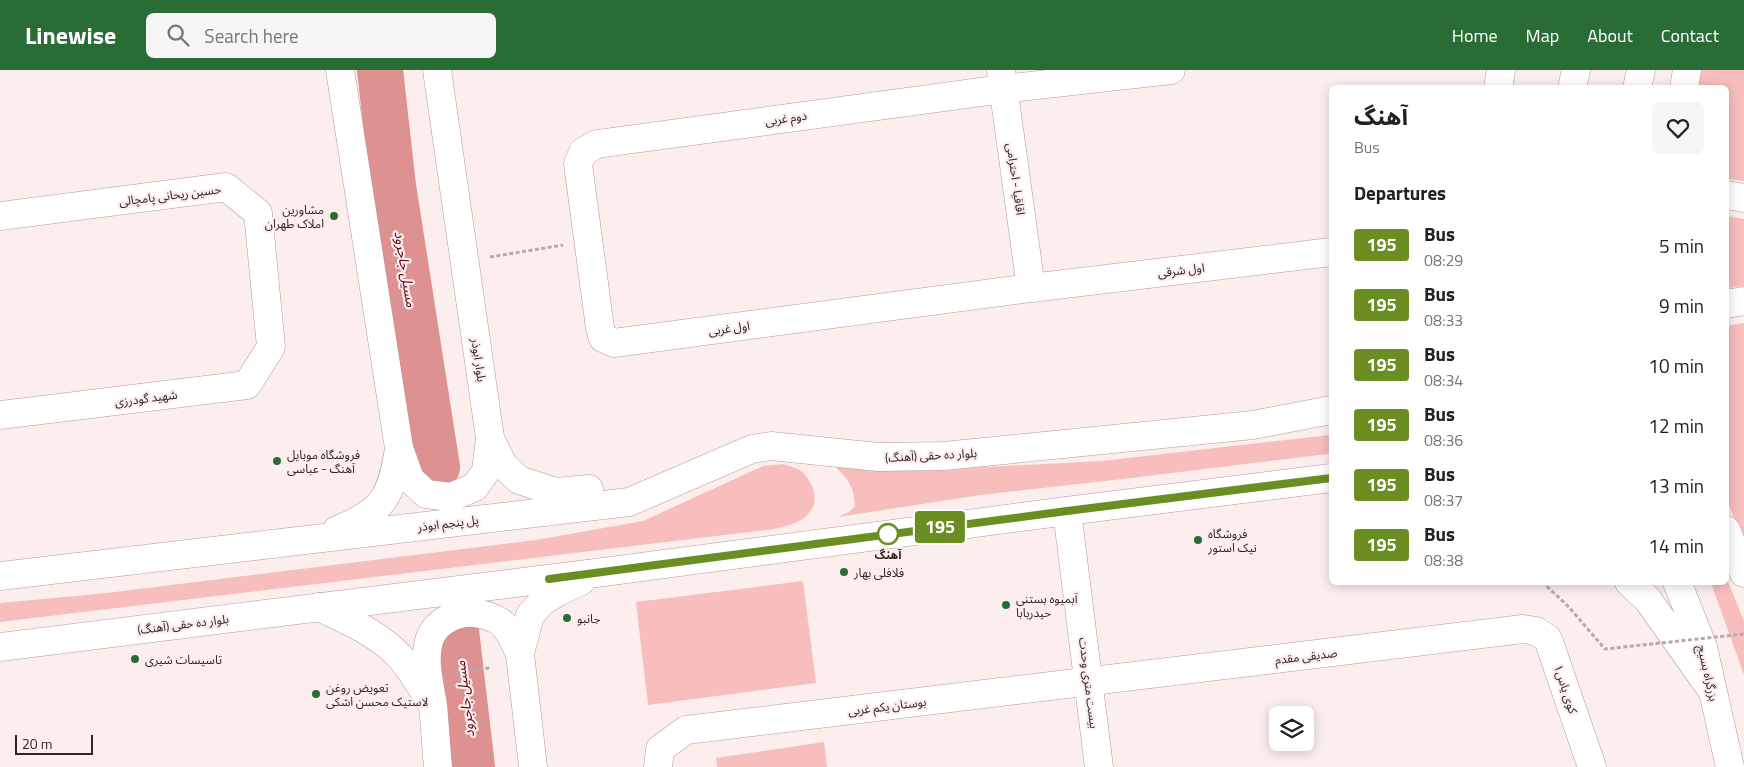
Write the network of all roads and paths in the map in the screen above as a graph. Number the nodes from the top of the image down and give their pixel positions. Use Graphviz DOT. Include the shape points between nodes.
graph roads {
  1 [pos="340,70"];
  2 [pos="437,70"];
  3 [pos="1171,70"];
  4 [pos="1501,70"];
  5 [pos="1576,70"];
  6 [pos="1641,70"];
  7 [pos="1687,70"];
  8 [pos="1002,79"];
  9 [pos="1498,85"];
  10 [pos="1573,85"];
  11 [pos="1637,85"];
  12 [pos="1684,85"];
  13 [pos="578,164"];
  14 [pos="1729,196"];
  15 [pos="1744,198"];
  16 [pos="0,216"];
  17 [pos="588,242"];
  18 [pos="1329,252"];
  19 [pos="465,261"];
  20 [pos="1031,288"];
  21 [pos="1744,301"];
  22 [pos="1729,304"];
  23 [pos="271,346"];
  24 [pos="1329,411"];
  25 [pos="0,415"];
  26 [pos="490,438"];
  27 [pos="399,448"];
  28 [pos="1329,478"];
  29 [pos="678,480"];
  30 [pos="1067,511"];
  31 [pos="540,512"];
  32 [pos="1729,537"];
  33 [pos="314,539"];
  34 [pos="596,573"];
  35 [pos="1744,573"];
  36 [pos="0,576"];
  37 [pos="1546,585"];
  38 [pos="1632,585"];
  39 [pos="1678,585"];
  40 [pos="319,607"];
  41 [pos="1523,629"];
  42 [pos="1744,634"];
  43 [pos="0,647"];
  44 [pos="520,654"];
  45 [pos="436,666"];
  46 [pos="490,668"];
  47 [pos="1089,682"];
  48 [pos="1711,689"];
  49 [pos="432,705"];
  50 [pos="438,767"];
  51 [pos="533,767"];
  52 [pos="658,767"];
  53 [pos="1099,767"];
  54 [pos="1592,767"];
  55 [pos="1730,767"];
  1 -- 27 [label="main road"];
  2 -- 19 [label="main road, بلوار ابوذر"];
  3 -- 8 [label="main road, دوم غربی"];
  4 -- 9 [label="main road"];
  5 -- 10 [label="main road"];
  6 -- 11 [label="main road"];
  7 -- 12 [label="main road"];
  8 -- 13 [label="main road, دوم غربی" via="597,144 583,152"];
  8 -- 20 [label="main road, اقاقیا - احترامی"];
  13 -- 17 [label="main road, اول غربی"];
  14 -- 15 [label="main road"];
  16 -- 23 [label="main road, حسین ریحانی پامچالی" via="226,187 258,212"];
  17 -- 19 [label="path"];
  17 -- 20 [label="main road, اول غربی" via="600,328 603,338 614,343"];
  18 -- 20 [label="main road, اول شرقی"];
  19 -- 26 [label="main road, بلوار ابوذر"];
  21 -- 22 [label="main road"];
  23 -- 25 [label="main road, شهید گودرزی" via="247,385"];
  24 -- 29 [label="main road, بلوار ده حقی (آهنگ)" via="1253,425 944,456 878,458 771,446 752,448"];
  26 -- 27 [label="main road" via="486,471 475,487 450,497 426,494 410,478"];
  26 -- 29 [label="main road, بلوار ابوذر" via="502,465 519,480 556,492"];
  27 -- 33 [label="main road" via="394,476 385,498 368,515"];
  28 -- 30 [label="main road"];
  29 -- 31 [label="main road, بلوار ده حقی (آهنگ)" via="629,502"];
  30 -- 34 [label="main road"];
  30 -- 47 [label="main road, بیست متری وحدت"];
  31 -- 33 [label="main road, پل پنجم ابوذر"];
  32 -- 35 [label="main road"];
  33 -- 36 [label="main road"];
  34 -- 40 [label="main road, بلوار ده حقی (آهنگ)"];
  34 -- 44 [label="main road" via="558,592 536,608 530,615"];
  37 -- 42 [label="path, bridge" via="1568,604 1605,649"];
  38 -- 48 [label="main road" via="1648,600"];
  39 -- 48 [label="main road, بزرگراه بسیج" via="1703,647"];
  40 -- 43 [label="main road, بلوار ده حقی (آهنگ)"];
  40 -- 49 [label="main road" via="365,630 401,658"];
  41 -- 47 [label="main road, صدیقی مقدم"];
  41 -- 54 [label="main road, کوی یاس۱" via="1536,631 1548,639"];
  44 -- 45 [label="main road" via="500,620 471,613 450,617 438,625 429,640"];
  44 -- 51 [label="main road"];
  45 -- 46 [label="path"];
  45 -- 49 [label="main road"];
  47 -- 52 [label="main road, بوستان یکم غربی" via="686,730 660,749"];
  47 -- 53 [label="main road, بیست متری وحدت"];
  48 -- 55 [label="main road, بزرگراه بسیج"];
  49 -- 50 [label="main road"];
}
